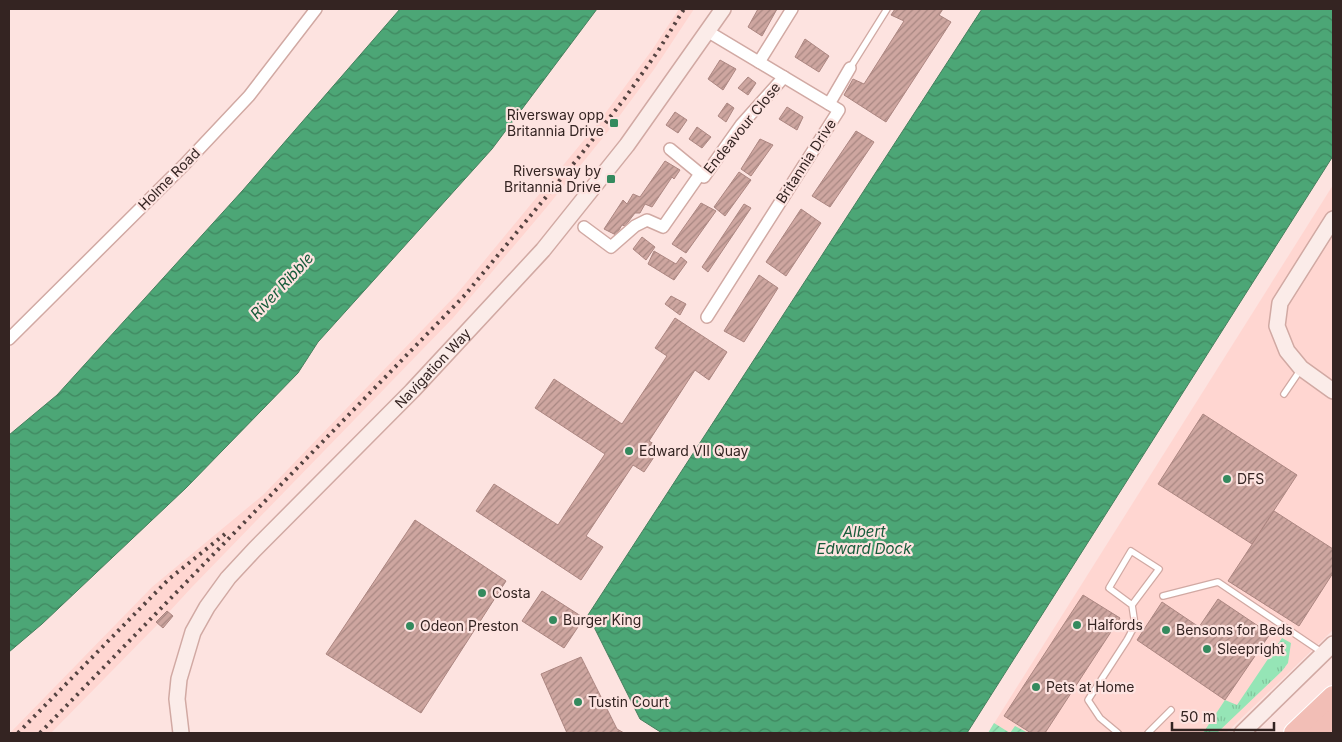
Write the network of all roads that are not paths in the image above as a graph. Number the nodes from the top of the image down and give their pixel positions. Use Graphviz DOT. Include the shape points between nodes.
graph roads {
  1 [pos="316,9"];
  2 [pos="723,9"];
  3 [pos="792,9"];
  4 [pos="887,9"];
  5 [pos="707,31"];
  6 [pos="759,62"];
  7 [pos="850,68"];
  8 [pos="784,77"];
  9 [pos="829,104"];
  10 [pos="670,149"];
  11 [pos="700,174"];
  12 [pos="1333,218"];
  13 [pos="584,228"];
  14 [pos="707,317"];
  15 [pos="9,339"];
  16 [pos="1301,368"];
  17 [pos="1332,388"];
  18 [pos="1284,394"];
  19 [pos="1163,596"];
  20 [pos="1132,604"];
  21 [pos="1329,649"];
  22 [pos="1333,696"];
  23 [pos="1171,710"];
  24 [pos="1333,720"];
  25 [pos="180,733"];
  26 [pos="1118,733"];
  27 [pos="1148,733"];
  28 [pos="1242,733"];
  29 [pos="1294,733"];
  30 [pos="1319,733"];
  1 -- 15 [label="street, Holme Road" via="236,110"];
  2 -- 5 [label="street, Navigation Way"];
  3 -- 6 [label="street"];
  4 -- 7 [label="lane"];
  5 -- 6 [label="street, Britannia Drive"];
  5 -- 25 [label="street, Navigation Way" via="627,145 542,250 412,391 228,578 193,632 179,680"];
  6 -- 8 [label="street, Britannia Drive"];
  7 -- 9 [label="street"];
  8 -- 9 [label="street, Britannia Drive"];
  8 -- 11 [label="street, Endeavour Close" via="741,125 704,177"];
  9 -- 14 [label="street, Britannia Drive" via="839,110"];
  10 -- 11 [label="street, Endeavour Close"];
  11 -- 13 [label="street, Endeavour Close" via="663,227 648,220 635,226 611,247"];
  12 -- 16 [label="street" via="1280,303 1277,326 1288,352"];
  16 -- 17 [label="street"];
  16 -- 18 [label="lane"];
  19 -- 21 [label="lane" via="1218,582"];
  20 -- 20 [label="lane" via="1109,588 1131,550 1159,569"];
  20 -- 26 [label="lane" via="1135,625 1088,700 1100,718"];
  21 -- 28 [label="street"];
  22 -- 29 [label="highway"];
  23 -- 27 [label="lane"];
  24 -- 30 [label="highway"];
}
